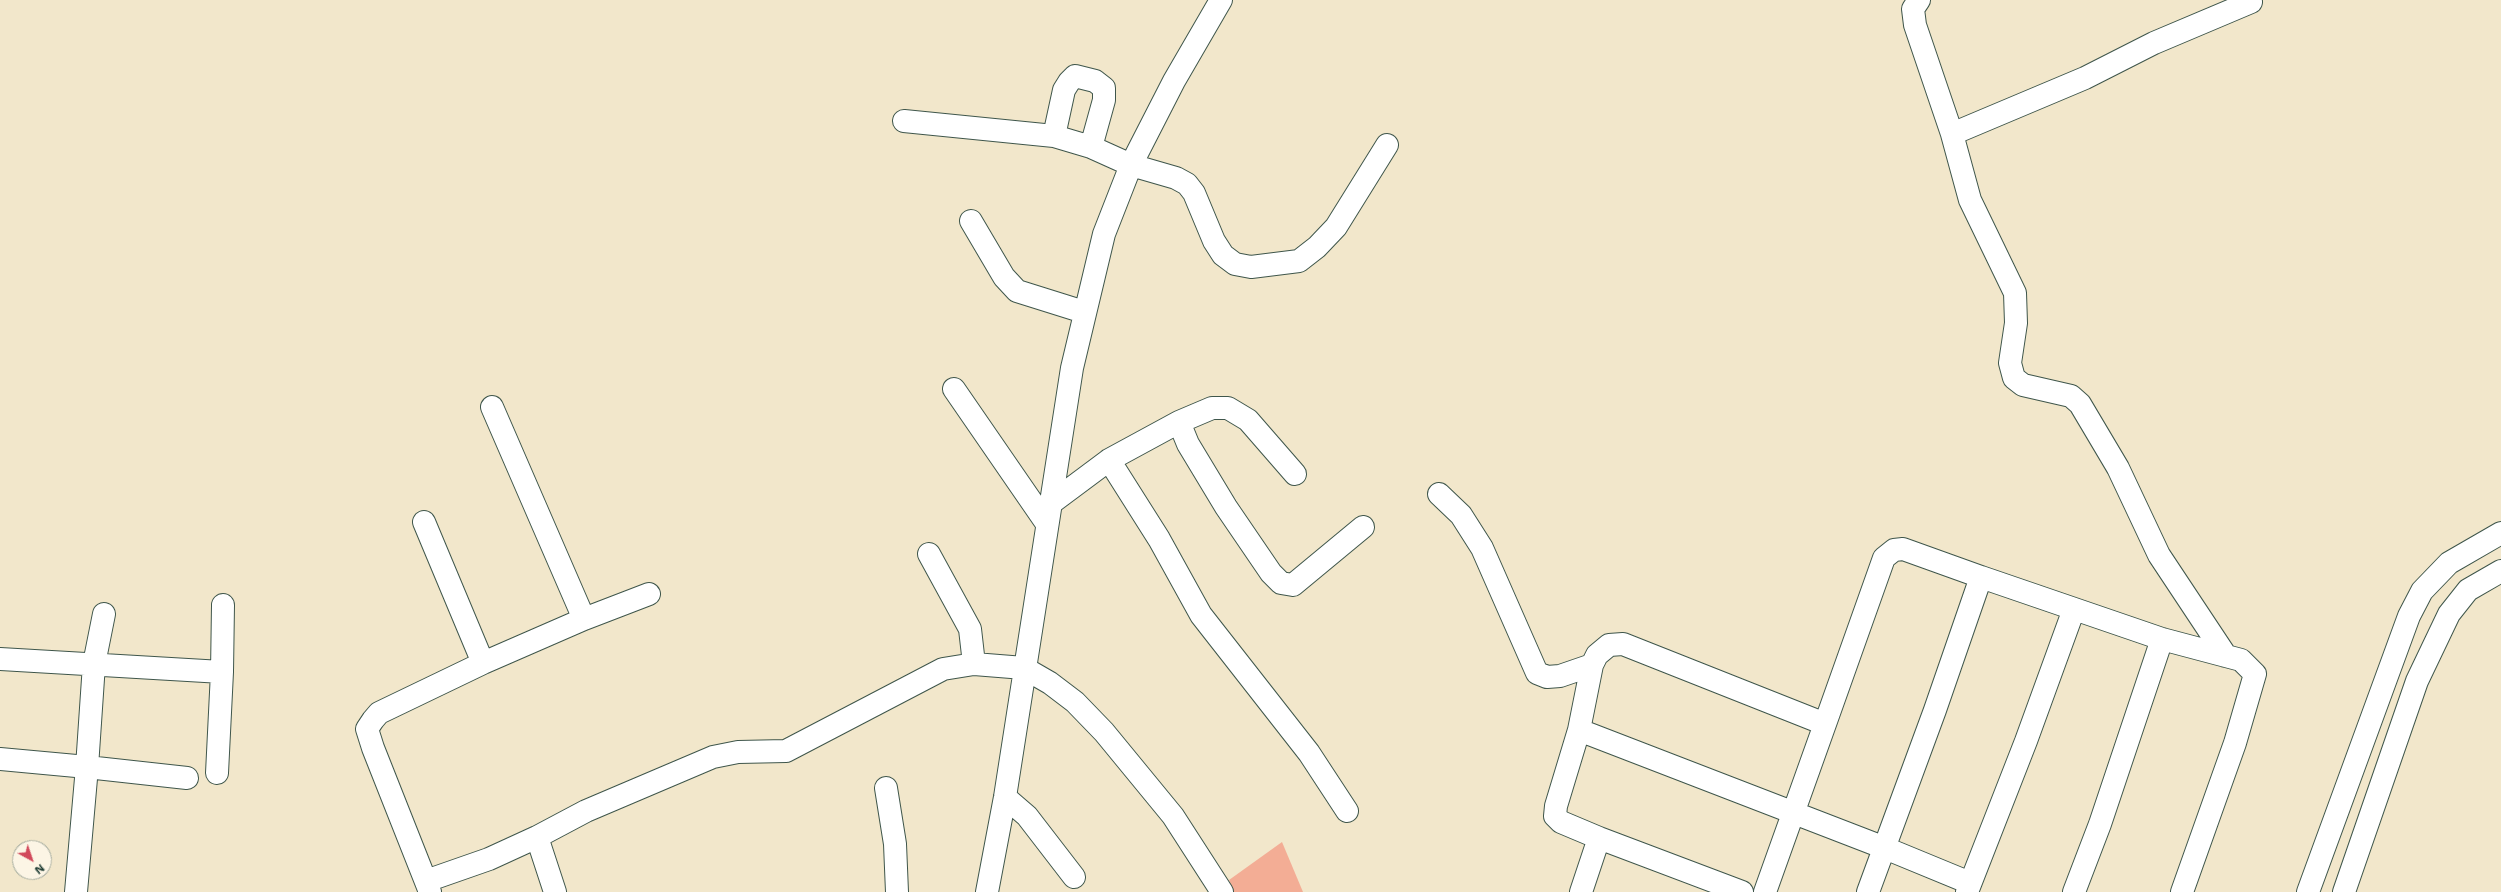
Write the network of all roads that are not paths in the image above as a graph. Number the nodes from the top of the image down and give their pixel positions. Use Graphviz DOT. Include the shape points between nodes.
graph roads {
  1 [pos="1221,0"];
  2 [pos="1919,0"];
  3 [pos="2251,2"];
  4 [pos="904,121"];
  5 [pos="1952,134"];
  6 [pos="1054,136"];
  7 [pos="1387,145"];
  8 [pos="1091,146"];
  9 [pos="1131,165"];
  10 [pos="971,221"];
  11 [pos="1084,312"];
  12 [pos="954,390"];
  13 [pos="492,407"];
  14 [pos="1179,422"];
  15 [pos="1109,460"];
  16 [pos="1295,474"];
  17 [pos="1439,494"];
  18 [pos="1048,514"];
  19 [pos="424,522"];
  20 [pos="1363,527"];
  21 [pos="2501,533"];
  22 [pos="929,554"];
  23 [pos="2501,570"];
  24 [pos="1981,577"];
  25 [pos="650,594"];
  26 [pos="223,606"];
  27 [pos="2074,609"];
  28 [pos="104,614"];
  29 [pos="584,619"];
  30 [pos="2162,639"];
  31 [pos="2226,656"];
  32 [pos="0,659"];
  33 [pos="483,663"];
  34 [pos="94,664"];
  35 [pos="974,664"];
  36 [pos="1592,665"];
  37 [pos="1024,668"];
  38 [pos="222,672"];
  39 [pos="1825,724"];
  40 [pos="1579,730"];
  41 [pos="0,759"];
  42 [pos="87,767"];
  43 [pos="217,773"];
  44 [pos="187,778"];
  45 [pos="886,788"];
  46 [pos="1005,797"];
  47 [pos="1347,811"];
  48 [pos="1792,813"];
  49 [pos="2333,824"];
  50 [pos="2365,835"];
  51 [pos="537,837"];
  52 [pos="1599,838"];
  53 [pos="1885,848"];
  54 [pos="1074,877"];
  55 [pos="428,887"];
  56 [pos="1968,888"];
  57 [pos="76,892"];
  58 [pos="555,892"];
  59 [pos="898,892"];
  60 [pos="987,892"];
  61 [pos="1222,892"];
  62 [pos="1582,892"];
  63 [pos="1742,892"];
  64 [pos="1764,892"];
  65 [pos="1868,892"];
  66 [pos="2074,892"];
  67 [pos="2182,892"];
  68 [pos="2308,892"];
  69 [pos="2344,892"];
  1 -- 9 [label="street" via="1174,81"];
  2 -- 5 [label="street" via="1913,9 1915,25"];
  3 -- 5 [label="street" via="2154,43 2085,78"];
  4 -- 6 [label="street"];
  5 -- 31 [label="street" via="1970,200 2015,293 2016,323 2010,363 2014,378 2023,385 2071,396 2080,404 2118,468 2159,555"];
  6 -- 8 [label="street"];
  6 -- 8 [label="street" via="1064,90 1069,82 1075,76 1095,81 1104,88 1104,100"];
  7 -- 9 [label="street" via="1336,227 1317,247 1299,260 1251,267 1234,264 1223,255 1214,241 1194,193 1187,184 1176,178"];
  8 -- 9 [label="street"];
  9 -- 11 [label="street" via="1104,234"];
  10 -- 11 [label="street" via="1004,277 1017,291"];
  11 -- 18 [label="street"];
  12 -- 18 [label="street"];
  13 -- 29 [label="street"];
  14 -- 15 [label="street"];
  14 -- 16 [label="street" via="1212,408 1228,408 1248,420"];
  14 -- 20 [label="street" via="1188,444 1226,507 1271,573 1281,583 1293,585"];
  15 -- 18 [label="street"];
  15 -- 47 [label="street" via="1159,539 1201,615 1293,731"];
  17 -- 36 [label="street" via="1461,515 1482,548 1537,673 1547,677 1554,676"];
  18 -- 37 [label="street"];
  19 -- 33 [label="street"];
  21 -- 49 [label="street" via="2449,563 2422,591 2409,616"];
  22 -- 35 [label="street" via="970,629"];
  23 -- 50 [label="street" via="2468,590 2449,614 2418,681"];
  24 -- 27 [label="street"];
  24 -- 39 [label="street" via="1902,549 1894,550 1884,558"];
  24 -- 53 [label="street"];
  25 -- 29 [label="street"];
  26 -- 38 [label="street"];
  27 -- 30 [label="street"];
  27 -- 56 [label="street" via="2026,741"];
  28 -- 34 [label="street"];
  29 -- 33 [label="street"];
  30 -- 31 [label="street"];
  30 -- 66 [label="street" via="2100,824"];
  31 -- 67 [label="street" via="2241,660 2255,674 2235,743"];
  32 -- 34 [label="street"];
  33 -- 55 [label="street" via="379,713 367,729"];
  34 -- 38 [label="street"];
  34 -- 42 [label="street"];
  35 -- 37 [label="street"];
  35 -- 51 [label="street" via="943,669 786,751 738,752 713,757 586,810"];
  36 -- 39 [label="street" via="1596,655 1609,645 1623,644"];
  36 -- 40 [label="street"];
  37 -- 46 [label="street"];
  37 -- 61 [label="street" via="1075,702 1104,732 1173,816"];
  38 -- 43 [label="street"];
  39 -- 48 [label="street"];
  40 -- 48 [label="street"];
  40 -- 52 [label="street" via="1555,816 1561,822"];
  41 -- 42 [label="street"];
  42 -- 44 [label="street"];
  42 -- 57 [label="street"];
  45 -- 59 [label="street" via="895,844"];
  46 -- 54 [label="street" via="1027,816"];
  46 -- 60 [label="street"];
  48 -- 53 [label="street"];
  48 -- 64 [label="street"];
  49 -- 50 [label="street"];
  49 -- 68 [label="street"];
  50 -- 69 [label="street"];
  51 -- 55 [label="street"];
  51 -- 58 [label="street"];
  52 -- 62 [label="street"];
  52 -- 63 [label="street"];
  53 -- 56 [label="street"];
  53 -- 65 [label="street"];
}
